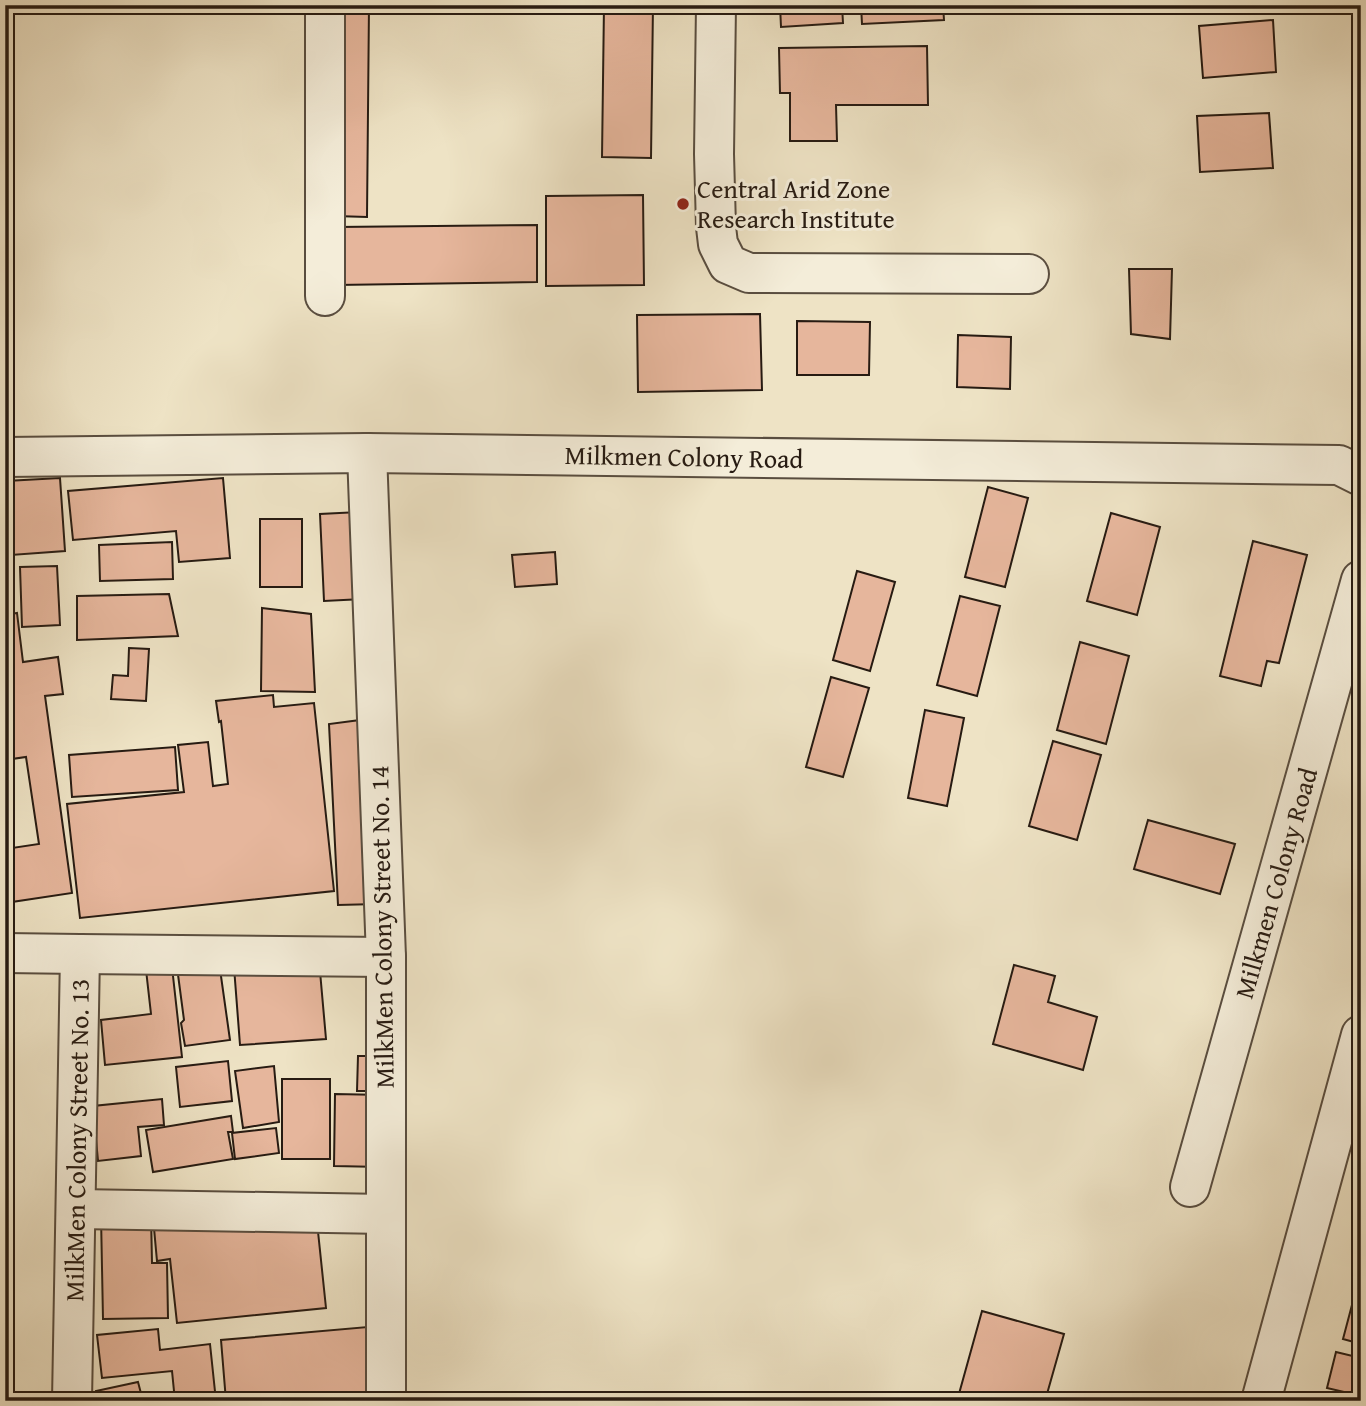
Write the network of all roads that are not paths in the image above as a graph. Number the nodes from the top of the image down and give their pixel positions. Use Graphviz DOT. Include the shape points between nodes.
graph roads {
  1 [pos="325,5"];
  2 [pos="716,5"];
  3 [pos="1029,274"];
  4 [pos="325,296"];
  5 [pos="368,453"];
  6 [pos="5,457"];
  7 [pos="1361,476"];
  8 [pos="1361,580"];
  9 [pos="5,953"];
  10 [pos="80,954"];
  11 [pos="386,957"];
  12 [pos="1361,1035"];
  13 [pos="1190,1187"];
  14 [pos="77,1209"];
  15 [pos="386,1214"];
  16 [pos="72,1401"];
  17 [pos="386,1401"];
  18 [pos="1261,1401"];
  1 -- 4 [label="street"];
  2 -- 3 [label="street" via="716,227 718,244 729,264 749,273"];
  5 -- 6 [label="street, Milkmen Colony Road"];
  5 -- 7 [label="street, Milkmen Colony Road" via="1339,464"];
  5 -- 11 [label="street, MilkMen Colony Street No. 14"];
  8 -- 13 [label="street, Milkmen Colony Road"];
  9 -- 10 [label="street, MilkMen Colony Street No. 13"];
  10 -- 11 [label="street"];
  10 -- 14 [label="street, MilkMen Colony Street No. 13"];
  11 -- 15 [label="street, MilkMen Colony Street No. 14"];
  12 -- 18 [label="street"];
  14 -- 15 [label="street"];
  14 -- 16 [label="street, MilkMen Colony Street No. 13"];
  15 -- 17 [label="street, MilkMen Colony Street No. 14"];
}
